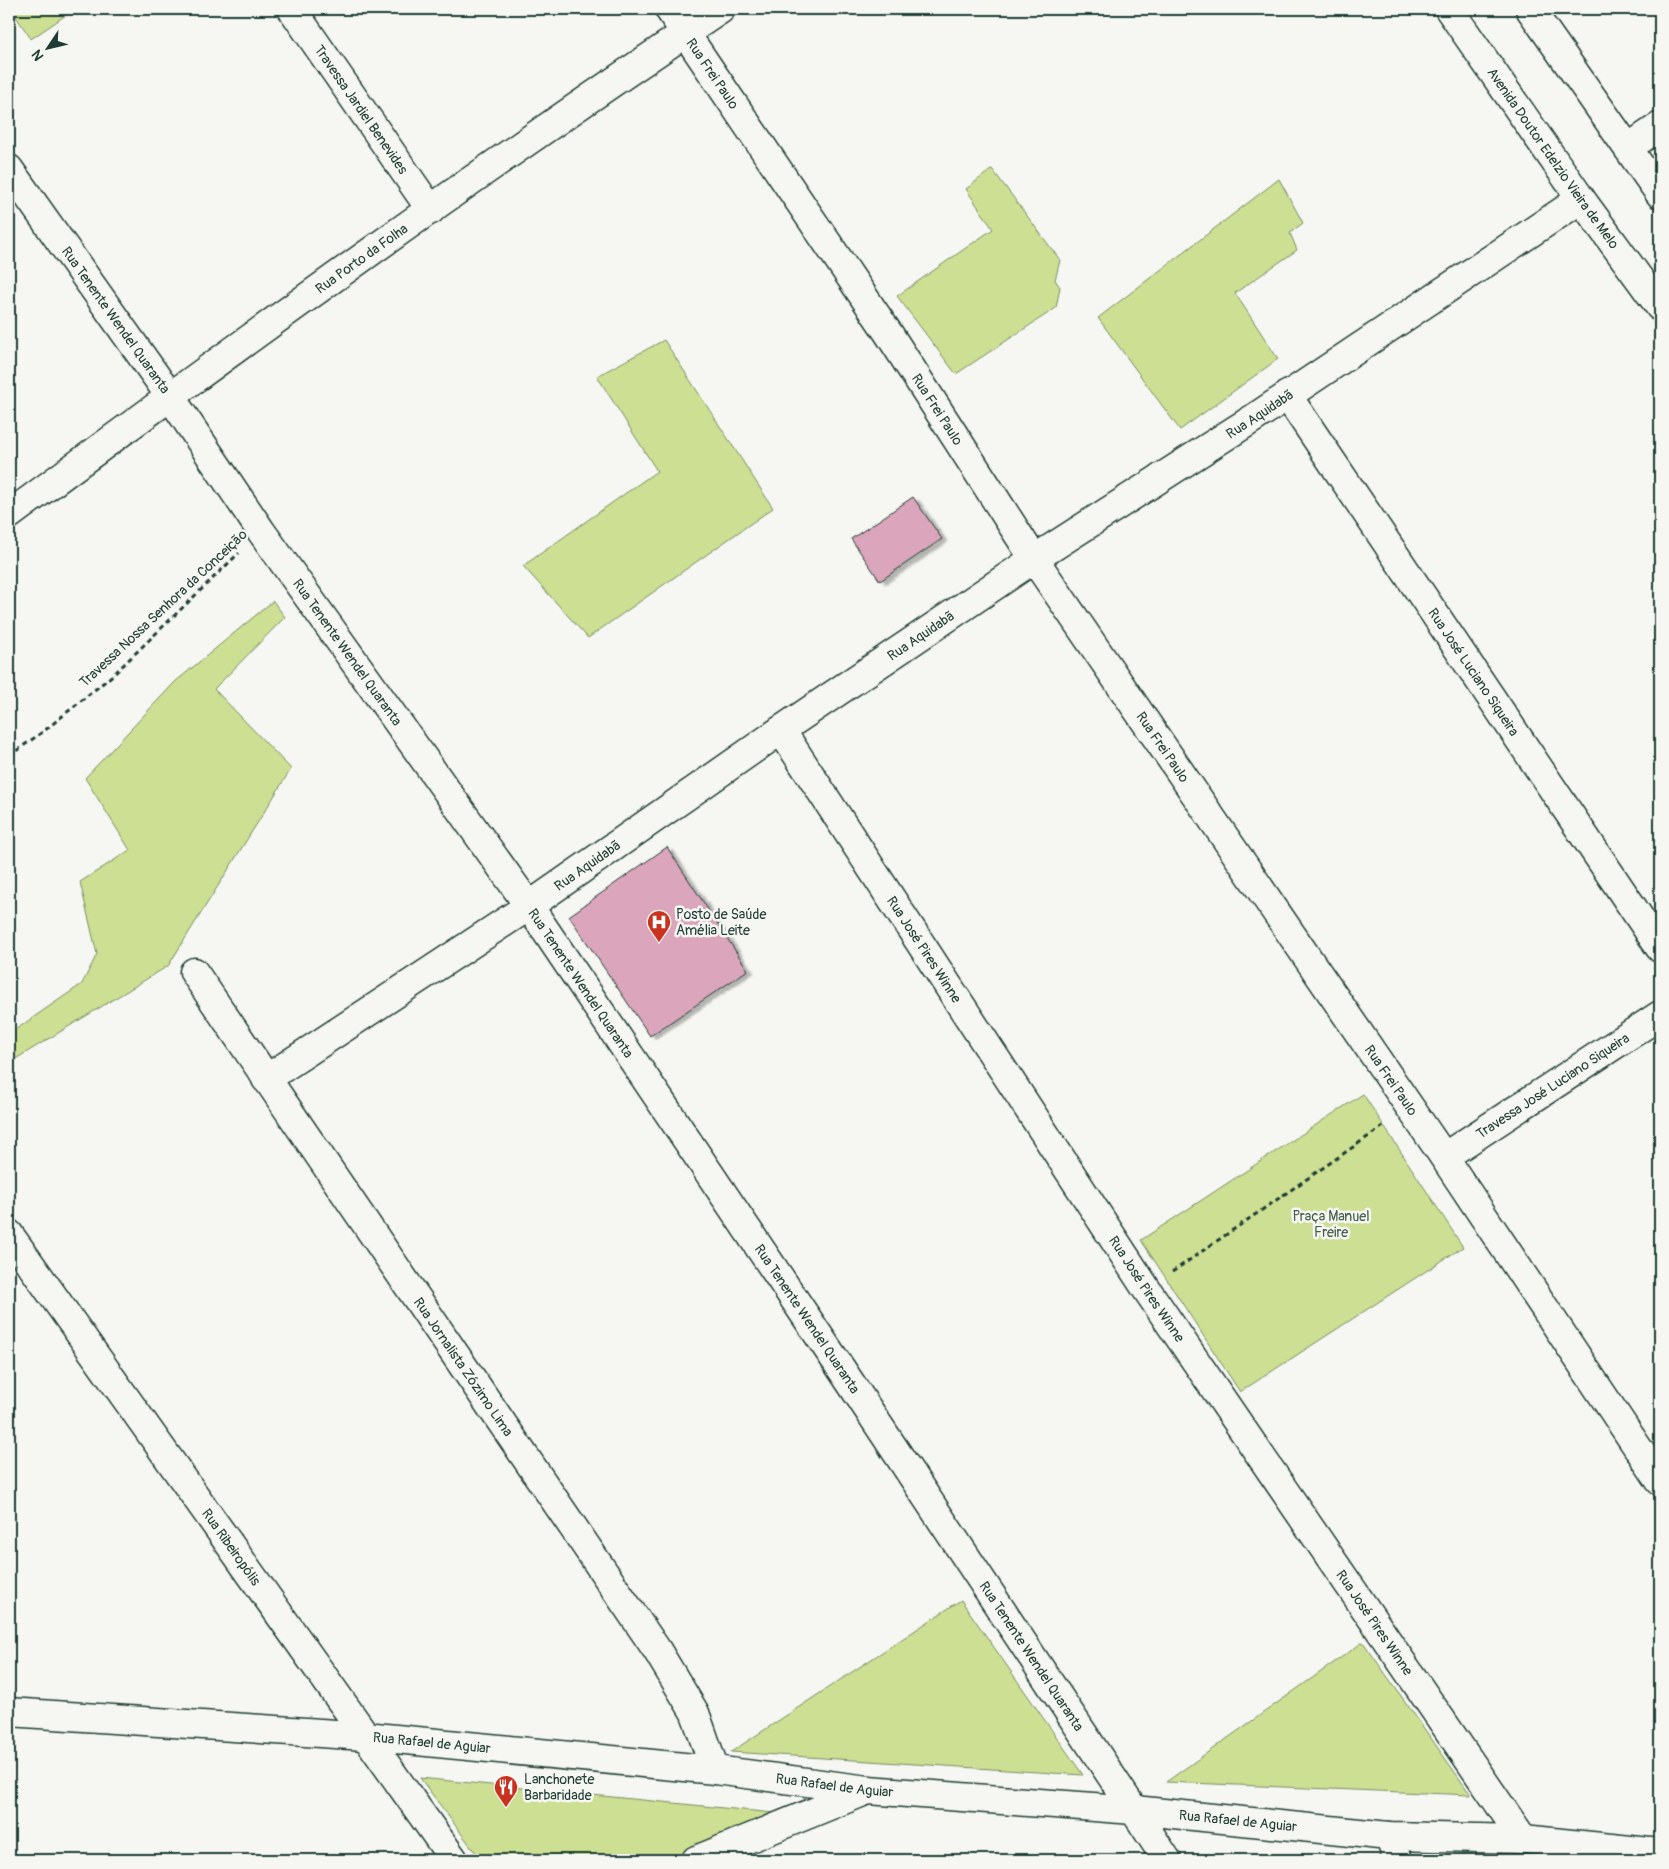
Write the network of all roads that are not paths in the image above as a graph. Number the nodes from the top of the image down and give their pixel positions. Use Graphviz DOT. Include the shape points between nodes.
graph roads {
  1 [pos="292,9"];
  2 [pos="670,9"];
  3 [pos="721,9"];
  4 [pos="1448,9"];
  5 [pos="1530,9"];
  6 [pos="686,32"];
  7 [pos="1660,126"];
  8 [pos="1628,148"];
  9 [pos="9,169"];
  10 [pos="1660,194"];
  11 [pos="1582,199"];
  12 [pos="431,210"];
  13 [pos="1660,307"];
  14 [pos="1287,395"];
  15 [pos="170,396"];
  16 [pos="9,514"];
  17 [pos="1034,559"];
  18 [pos="781,730"];
  19 [pos="529,906"];
  20 [pos="1660,948"];
  21 [pos="194,972"];
  22 [pos="1660,1015"];
  23 [pos="266,1080"];
  24 [pos="1444,1157"];
  25 [pos="9,1234"];
  26 [pos="1660,1481"];
  27 [pos="9,1712"];
  28 [pos="365,1736"];
  29 [pos="715,1770"];
  30 [pos="868,1790"];
  31 [pos="1134,1810"];
  32 [pos="1523,1840"];
  33 [pos="1393,1848"];
  34 [pos="1660,1853"];
  35 [pos="454,1860"];
  36 [pos="696,1860"];
  37 [pos="1167,1860"];
  1 -- 12 [label="street, Travessa Jardiel Benevides"];
  2 -- 6 [label="street, Rua Frei Paulo"];
  3 -- 6 [label="street, Rua Porto da Folha"];
  4 -- 11 [label="street, Avenida Doutor Edelzio Vieira de Melo"];
  5 -- 8 [label="street"];
  6 -- 12 [label="street, Rua Porto da Folha"];
  6 -- 17 [label="street, Rua Frei Paulo" via="889,334"];
  7 -- 8 [label="street"];
  8 -- 10 [label="street"];
  9 -- 15 [label="street, Rua Tenente Wendel Quaranta"];
  11 -- 13 [label="street, Avenida Doutor Edelzio Vieira de Melo"];
  11 -- 14 [label="street, Rua Aquidabã"];
  12 -- 15 [label="street, Rua Porto da Folha"];
  14 -- 17 [label="street, Rua Aquidabã"];
  14 -- 20 [label="street, Rua José Luciano Siqueira"];
  15 -- 16 [label="street, Rua Porto da Folha"];
  15 -- 19 [label="street, Rua Tenente Wendel Quaranta" via="261,531"];
  17 -- 18 [label="street, Rua Aquidabã"];
  17 -- 24 [label="street, Rua Frei Paulo"];
  18 -- 19 [label="street, Rua Aquidabã"];
  18 -- 32 [label="street, Rua José Pires Winne" via="1147,1290"];
  19 -- 23 [label="street, Rua Aquidabã"];
  19 -- 31 [label="street, Rua Tenente Wendel Quaranta"];
  21 -- 23 [label="street, Rua Jornalista Zózimo Lima"];
  22 -- 24 [label="street, Travessa José Luciano Siqueira"];
  23 -- 29 [label="street, Rua Jornalista Zózimo Lima" via="657,1650 695,1714"];
  24 -- 26 [label="street, Rua Frei Paulo"];
  25 -- 28 [label="street, Rua Ribeiropólis"];
  27 -- 28 [label="street, Rua Rafael de Aguiar"];
  28 -- 29 [label="street, Rua Rafael de Aguiar"];
  28 -- 35 [label="street, Rua Ribeiropólis"];
  29 -- 30 [label="street, Rua Rafael de Aguiar"];
  30 -- 31 [label="street, Rua Rafael de Aguiar"];
  30 -- 36 [label="street"];
  31 -- 33 [label="street, Rua Rafael de Aguiar"];
  31 -- 37 [label="street, Rua Tenente Wendel Quaranta"];
  32 -- 33 [label="street, Rua Rafael de Aguiar"];
  32 -- 34 [label="street, Rua Rafael de Aguiar"];
}
